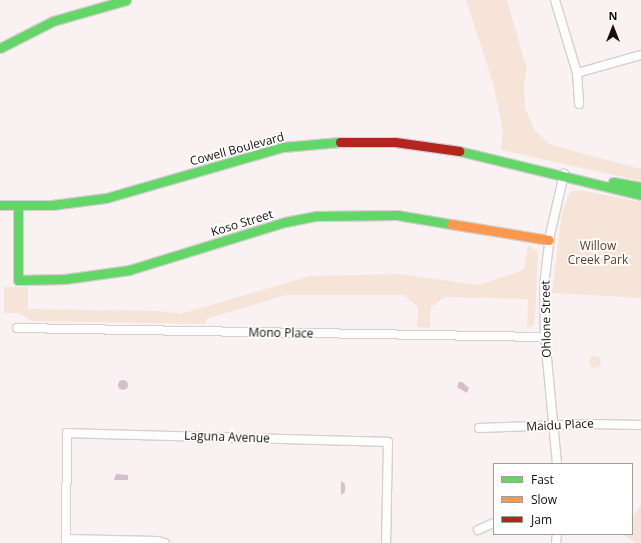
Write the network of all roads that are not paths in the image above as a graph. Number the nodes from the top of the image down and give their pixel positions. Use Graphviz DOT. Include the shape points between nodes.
graph roads {
  1 [pos="126,0"];
  2 [pos="555,0"];
  3 [pos="0,48"];
  4 [pos="641,55"];
  5 [pos="577,73"];
  6 [pos="579,104"];
  7 [pos="564,174"];
  8 [pos="576,177"];
  9 [pos="641,187"];
  10 [pos="641,195"];
  11 [pos="0,205"];
  12 [pos="18,206"];
  13 [pos="549,240"];
  14 [pos="17,328"];
  15 [pos="544,337"];
  16 [pos="641,425"];
  17 [pos="553,426"];
  18 [pos="479,428"];
  19 [pos="557,463"];
  20 [pos="493,523"];
  21 [pos="478,530"];
  22 [pos="66,541"];
  23 [pos="165,543"];
  24 [pos="386,543"];
  1 -- 3 [label="street" via="53,22"];
  2 -- 5 [label="street"];
  4 -- 5 [label="street"];
  5 -- 6 [label="street"];
  7 -- 8 [label="street, Cowell Boulevard"];
  7 -- 12 [label="street, Cowell Boulevard" via="426,145 357,141 320,143 245,156 106,198 52,206"];
  7 -- 13 [label="street, Ohlone Street"];
  8 -- 9 [label="street, Cowell Boulevard"];
  8 -- 10 [label="street, Cowell Boulevard"];
  11 -- 12 [label="street, Cowell Boulevard"];
  12 -- 13 [label="street, Koso Street" via="18,280 65,279 130,270 285,222 317,216 397,215"];
  13 -- 15 [label="street, Ohlone Street" via="544,286"];
  14 -- 15 [label="street, Mono Place"];
  15 -- 17 [label="street, Ohlone Street"];
  16 -- 17 [label="street, Maidu Place"];
  17 -- 18 [label="street, Maidu Place"];
  17 -- 19 [label="street, Ohlone Street"];
  20 -- 21 [label="street"];
  22 -- 23 [label="street"];
  22 -- 24 [label="street, Laguna Avenue" via="67,433 388,442"];
}
